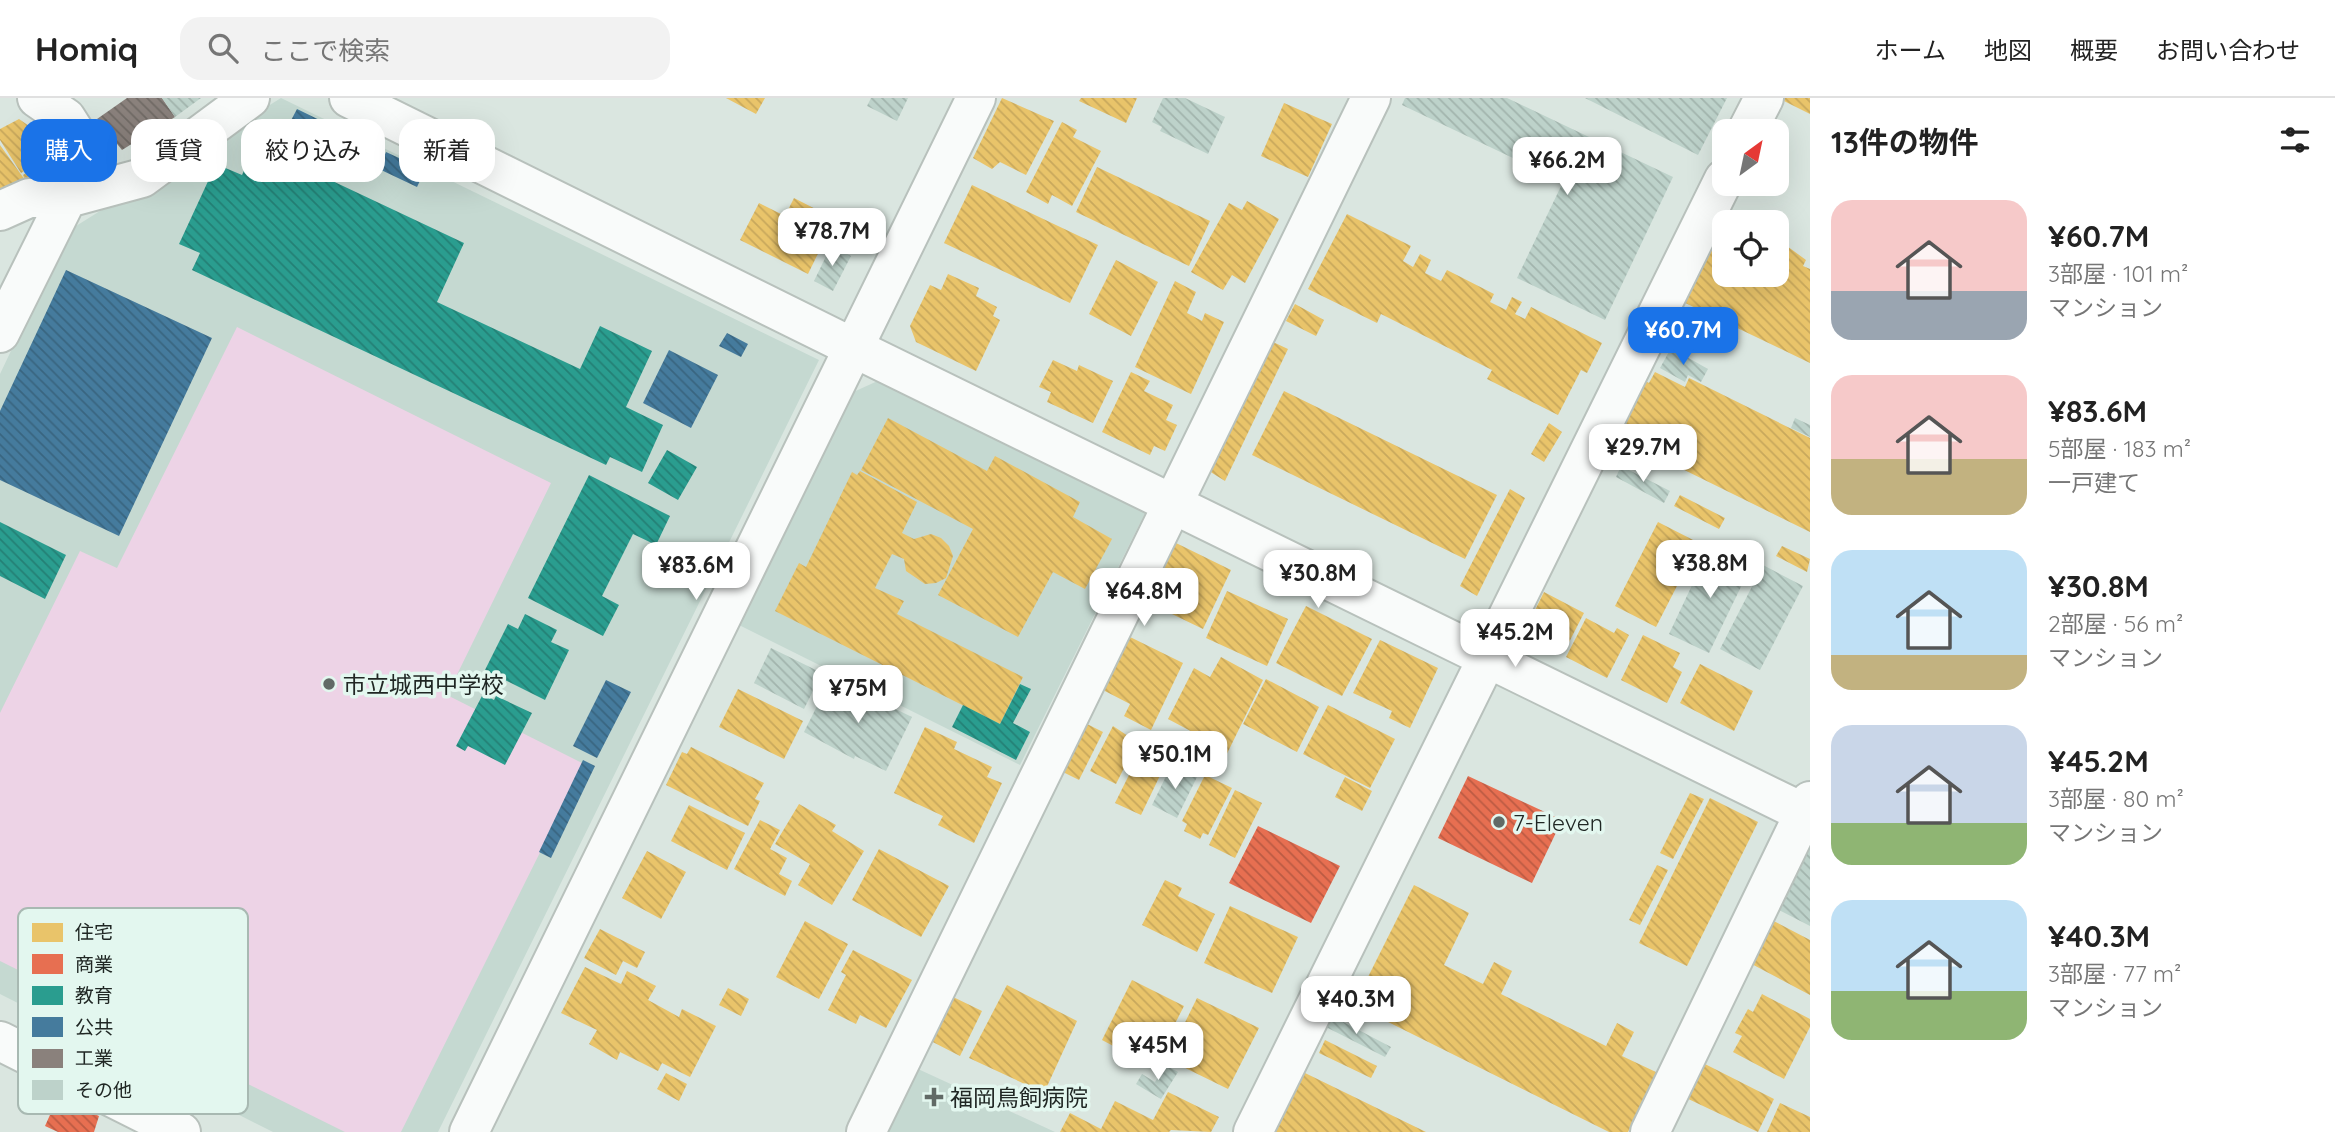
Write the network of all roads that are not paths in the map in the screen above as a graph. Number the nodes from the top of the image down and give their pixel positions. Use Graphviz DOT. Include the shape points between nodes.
graph roads {
  1 [pos="37,98"];
  2 [pos="250,98"];
  3 [pos="349,98"];
  4 [pos="976,98"];
  5 [pos="1371,98"];
  6 [pos="1764,98"];
  7 [pos="1753,119"];
  8 [pos="1716,196"];
  9 [pos="68,198"];
  10 [pos="0,211"];
  11 [pos="0,333"];
  12 [pos="854,348"];
  13 [pos="1172,504"];
  14 [pos="1486,660"];
  15 [pos="1808,810"];
  16 [pos="0,1041"];
  17 [pos="18,1050"];
  18 [pos="145,1114"];
  19 [pos="181,1132"];
  20 [pos="469,1132"];
  21 [pos="866,1132"];
  22 [pos="1254,1132"];
  23 [pos="1650,1132"];
  1 -- 9 [label="street" via="66,118 89,154"];
  2 -- 9 [label="street" via="142,178"];
  3 -- 12 [label="street"];
  4 -- 12 [label="street"];
  5 -- 13 [label="street"];
  6 -- 7 [label="street"];
  8 -- 14 [label="street"];
  9 -- 10 [label="street" via="29,198"];
  9 -- 11 [label="street"];
  12 -- 13 [label="street"];
  12 -- 20 [label="street"];
  13 -- 14 [label="street"];
  13 -- 21 [label="street"];
  14 -- 15 [label="street"];
  14 -- 22 [label="street"];
  15 -- 23 [label="street"];
  16 -- 17 [label="street"];
  18 -- 19 [label="street"];
}
